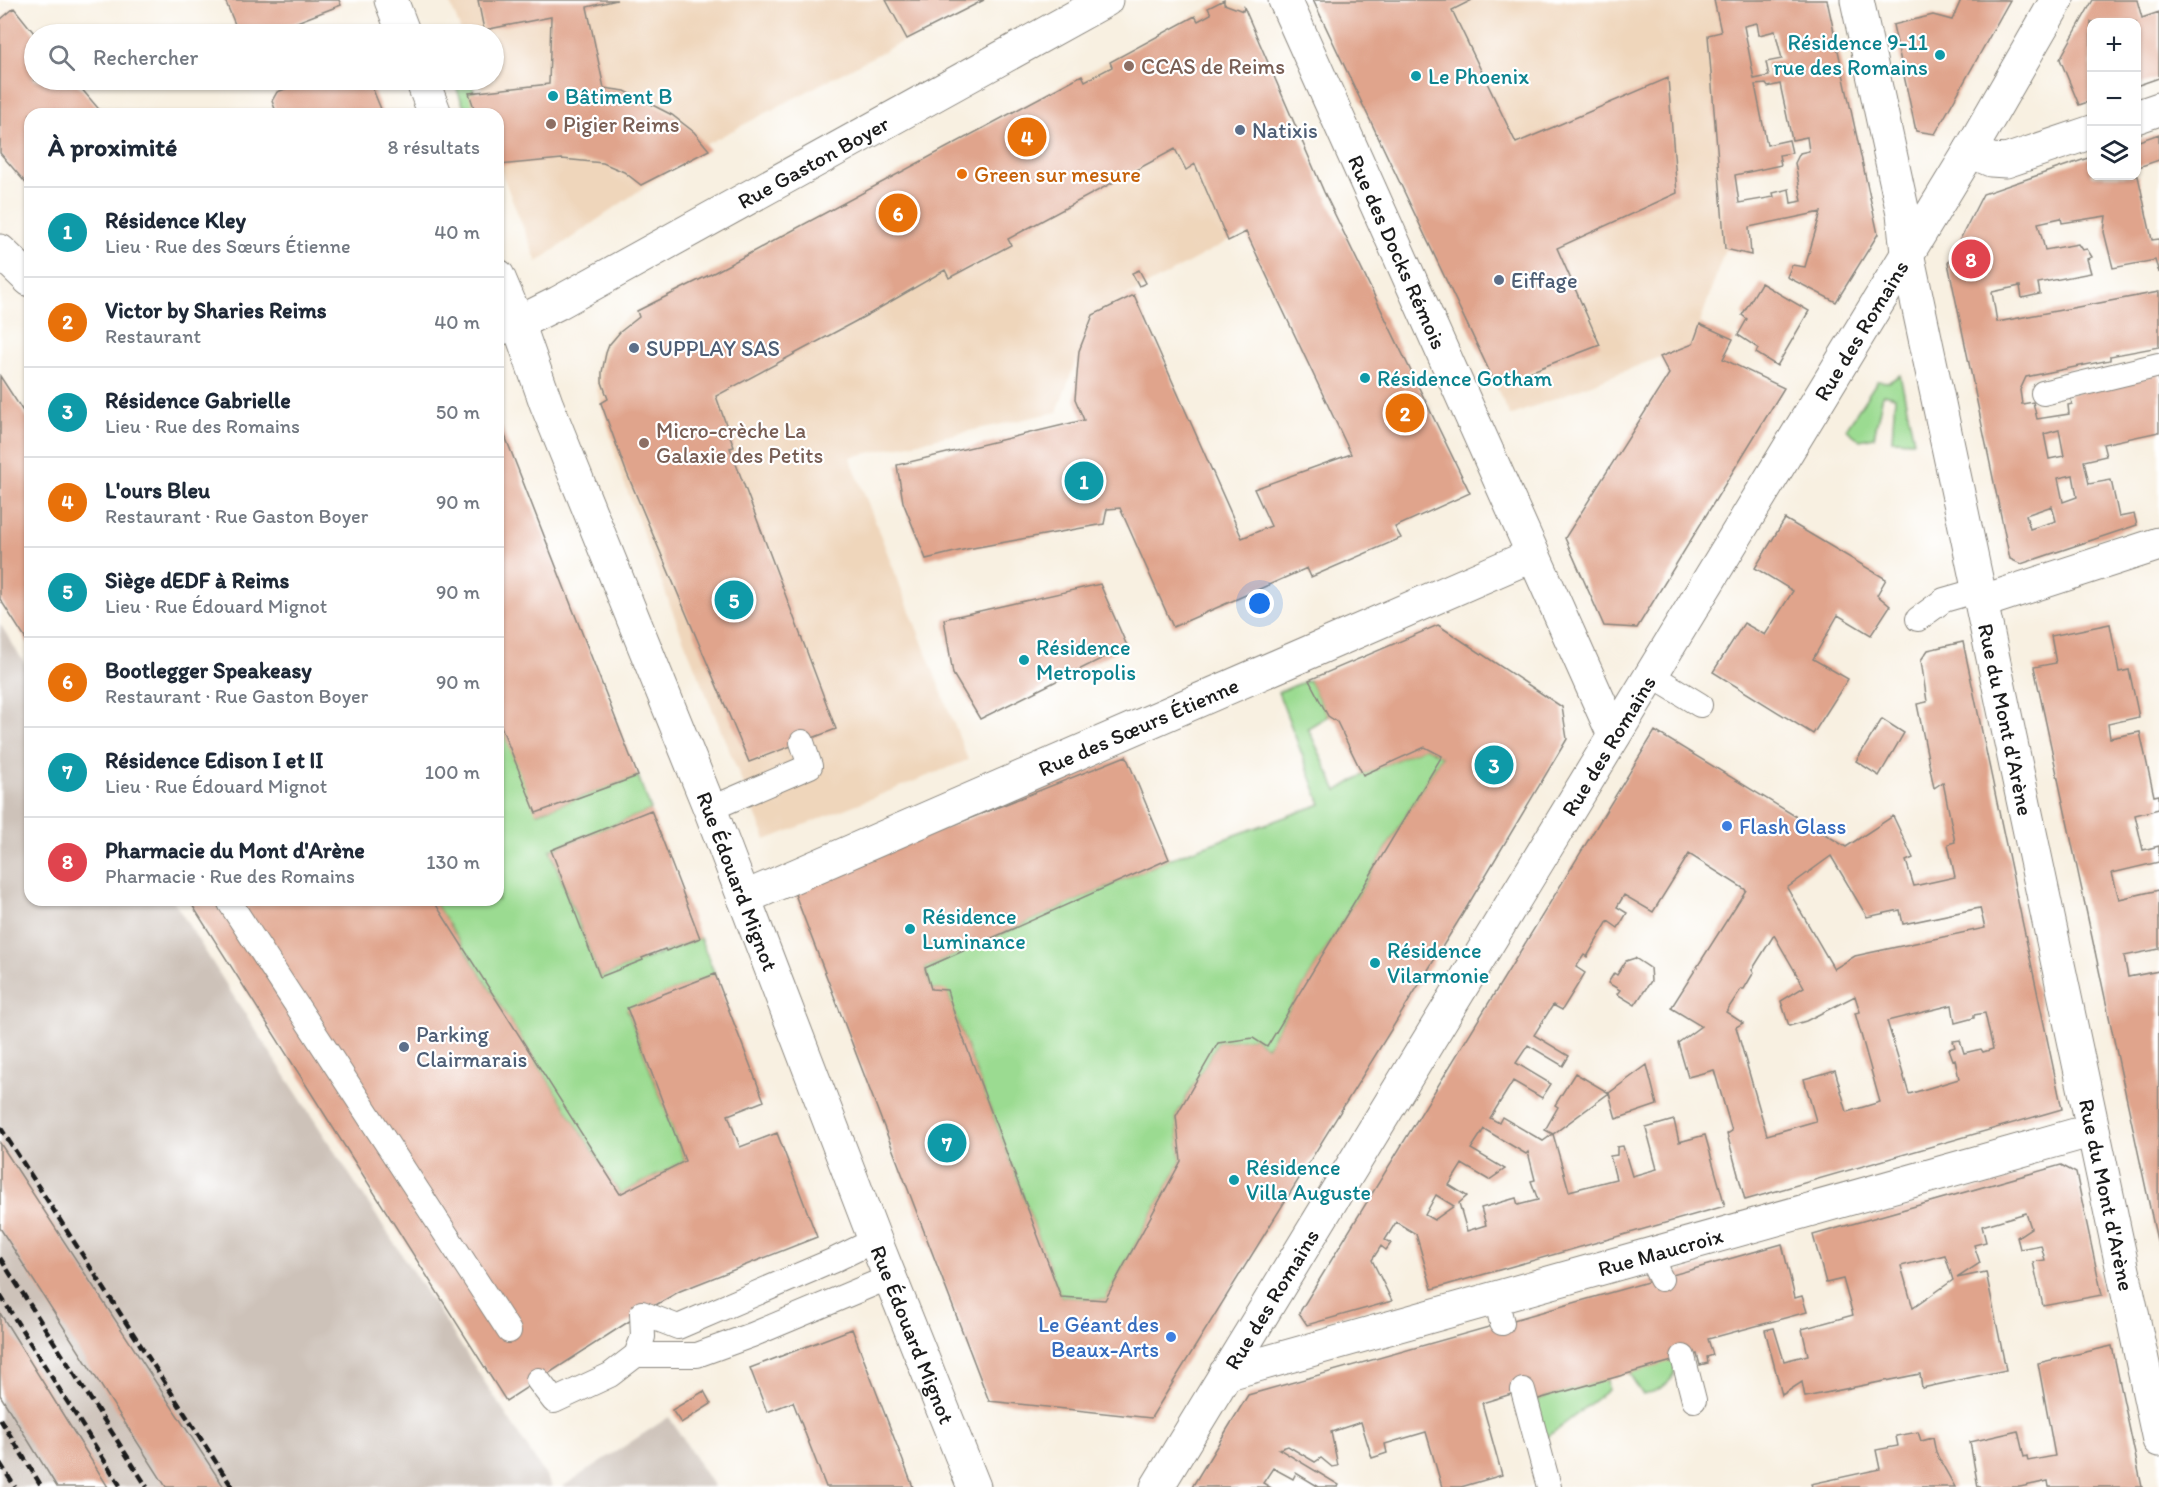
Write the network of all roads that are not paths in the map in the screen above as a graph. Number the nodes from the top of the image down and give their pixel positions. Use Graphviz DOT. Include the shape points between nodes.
graph roads {
  1 [pos="391,0"];
  2 [pos="1106,0"];
  3 [pos="1285,0"];
  4 [pos="1857,0"];
  5 [pos="2057,0"];
  6 [pos="400,24"];
  7 [pos="426,90"];
  8 [pos="433,108"];
  9 [pos="2159,109"];
  10 [pos="2141,115"];
  11 [pos="2087,133"];
  12 [pos="1970,151"];
  13 [pos="0,251"];
  14 [pos="1907,253"];
  15 [pos="24,274"];
  16 [pos="504,306"];
  17 [pos="508,326"];
  18 [pos="2159,365"];
  19 [pos="2043,393"];
  20 [pos="2159,544"];
  21 [pos="1533,555"];
  22 [pos="1980,596"];
  23 [pos="1918,619"];
  24 [pos="1651,675"];
  25 [pos="1700,705"];
  26 [pos="1614,735"];
  27 [pos="802,742"];
  28 [pos="710,809"];
  29 [pos="744,898"];
  30 [pos="232,906"];
  31 [pos="2093,1130"];
  32 [pos="875,1240"];
  33 [pos="890,1277"];
  34 [pos="509,1330"];
  35 [pos="636,1355"];
  36 [pos="1683,1357"];
  37 [pos="1225,1374"];
  38 [pos="538,1380"];
  39 [pos="1523,1390"];
  40 [pos="1694,1400"];
  41 [pos="2159,1440"];
  42 [pos="974,1487"];
  43 [pos="1157,1487"];
  44 [pos="1549,1487"];
  1 -- 6 [label="street"];
  2 -- 17 [label="street, Rue Gaston Boyer" via="558,303"];
  3 -- 21 [label="street, Rue des Docks Rémois"];
  4 -- 14 [label="street, Rue du Mont d'Arène" via="1903,213"];
  5 -- 12 [label="street, Rue des Romains"];
  7 -- 8 [label="street"];
  9 -- 10 [label="street"];
  11 -- 12 [label="street" via="2006,161 1991,160"];
  12 -- 14 [label="street, Rue des Romains"];
  13 -- 15 [label="street"];
  14 -- 22 [label="street, Rue du Mont d'Arène"];
  14 -- 24 [label="street, Rue des Romains"];
  16 -- 17 [label="street, Rue Édouard Mignot"];
  17 -- 28 [label="street, Rue Édouard Mignot" via="546,403"];
  18 -- 19 [label="lane"];
  20 -- 22 [label="street"];
  21 -- 26 [label="street, Rue des Docks Rémois"];
  21 -- 29 [label="street, Rue des Sœurs Étienne"];
  22 -- 23 [label="lane" via="1944,600"];
  22 -- 31 [label="street, Rue du Mont d'Arène"];
  24 -- 25 [label="lane"];
  24 -- 26 [label="street, Rue des Romains"];
  26 -- 37 [label="street, Rue des Romains"];
  27 -- 28 [label="lane" via="810,766"];
  28 -- 29 [label="street, Rue Édouard Mignot"];
  29 -- 32 [label="street, Rue Édouard Mignot"];
  30 -- 34 [label="lane"];
  31 -- 37 [label="street, Rue Maucroix" via="1655,1267 1499,1311"];
  31 -- 41 [label="street, Rue du Mont d'Arène"];
  32 -- 33 [label="street, Rue Édouard Mignot"];
  32 -- 35 [label="lane" via="678,1327 642,1313 643,1337"];
  33 -- 35 [label="lane" via="697,1355"];
  33 -- 42 [label="street, Rue Édouard Mignot"];
  35 -- 38 [label="lane" via="610,1375 554,1401"];
  36 -- 40 [label="lane"];
  37 -- 43 [label="street, Rue des Romains"];
  39 -- 44 [label="lane"];
}
